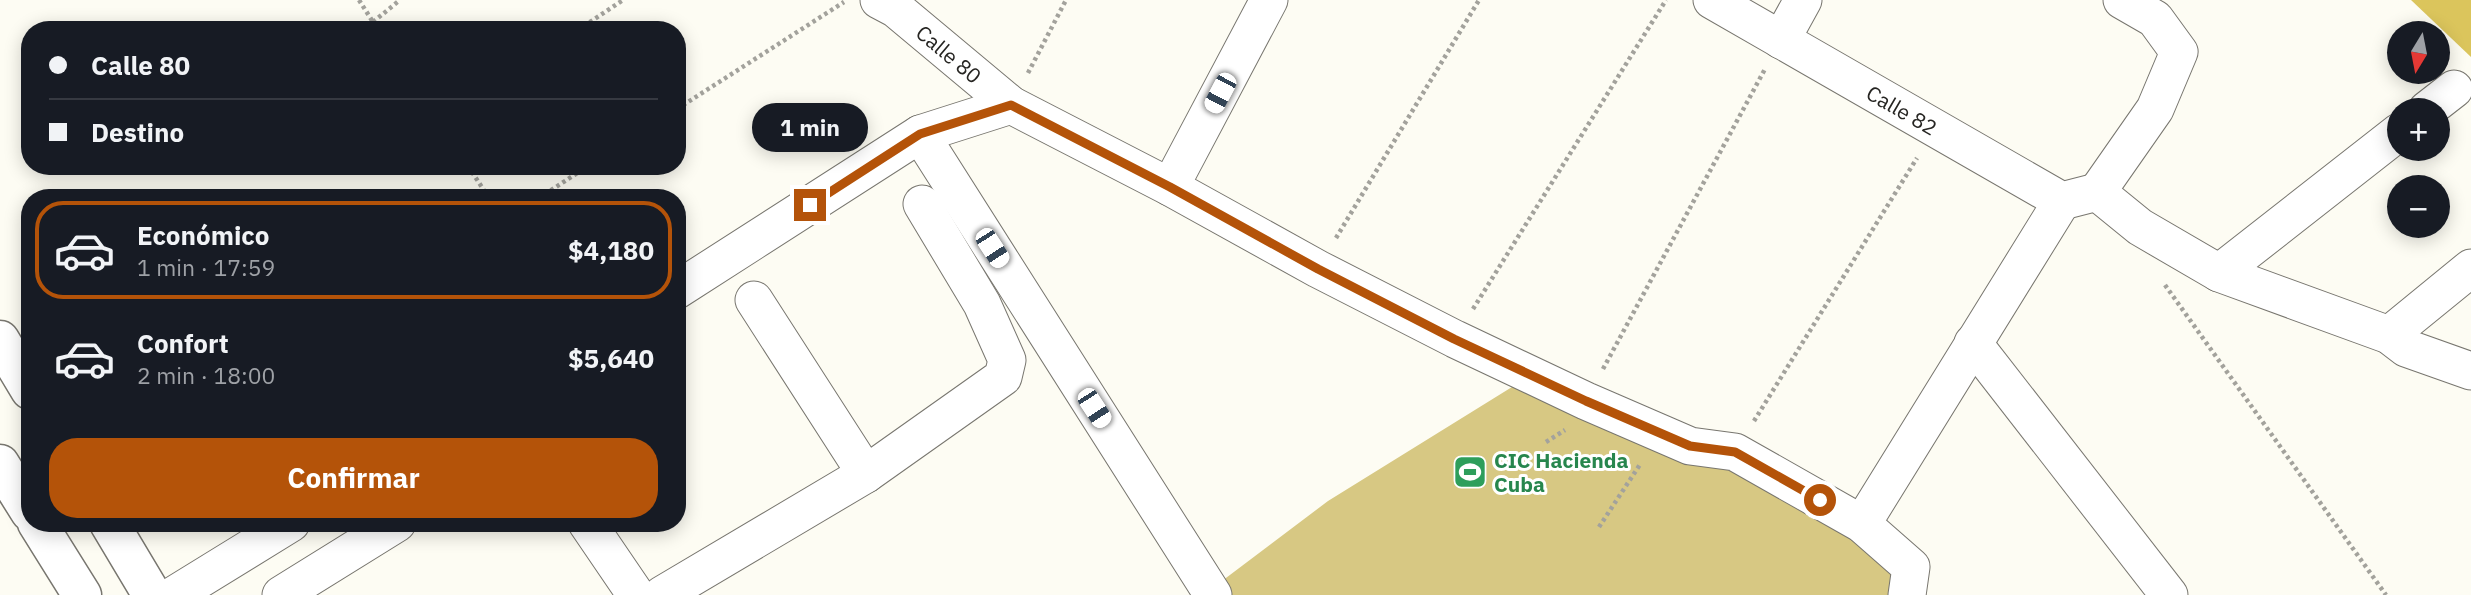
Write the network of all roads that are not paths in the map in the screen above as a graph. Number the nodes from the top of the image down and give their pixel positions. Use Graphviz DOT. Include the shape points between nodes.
graph roads {
  1 [pos="880,0"];
  2 [pos="1269,0"];
  3 [pos="1712,0"];
  4 [pos="1803,0"];
  5 [pos="2122,0"];
  6 [pos="1781,40"];
  7 [pos="1011,105"];
  8 [pos="920,134"];
  9 [pos="2387,141"];
  10 [pos="1170,187"];
  11 [pos="2097,192"];
  12 [pos="2062,201"];
  13 [pos="922,204"];
  14 [pos="2471,268"];
  15 [pos="2219,273"];
  16 [pos="686,284"];
  17 [pos="754,300"];
  18 [pos="2389,335"];
  19 [pos="0,340"];
  20 [pos="1973,343"];
  21 [pos="2471,371"];
  22 [pos="21,375"];
  23 [pos="0,464"];
  24 [pos="866,474"];
  25 [pos="21,498"];
  26 [pos="1862,524"];
  27 [pos="43,532"];
  28 [pos="114,532"];
  29 [pos="276,532"];
  30 [pos="382,532"];
  31 [pos="593,532"];
  32 [pos="1909,581"];
  33 [pos="82,595"];
  34 [pos="152,595"];
  35 [pos="174,595"];
  36 [pos="281,595"];
  37 [pos="636,595"];
  38 [pos="662,595"];
  39 [pos="1213,595"];
  40 [pos="2169,595"];
  1 -- 7 [label="street, Calle 80"];
  2 -- 10 [label="street"];
  3 -- 6 [label="street, Calle 82"];
  4 -- 6 [label="street"];
  5 -- 11 [label="street" via="2155,19 2179,52 2155,109"];
  6 -- 12 [label="street, Calle 82"];
  7 -- 8 [label="street"];
  7 -- 10 [label="street, Calle 80"];
  8 -- 16 [label="street"];
  8 -- 39 [label="street"];
  9 -- 15 [label="street"];
  10 -- 26 [label="street, Calle 80" via="1454,339 1690,446 1735,452"];
  11 -- 12 [label="street"];
  11 -- 15 [label="street" via="2140,227"];
  12 -- 20 [label="street"];
  13 -- 24 [label="street" via="982,304 1007,360 1003,377"];
  14 -- 18 [label="street"];
  15 -- 18 [label="street"];
  17 -- 24 [label="street"];
  18 -- 21 [label="street" via="2406,348"];
  19 -- 22 [label="main road"];
  20 -- 26 [label="street"];
  20 -- 40 [label="street"];
  23 -- 25 [label="main road"];
  24 -- 38 [label="street"];
  26 -- 32 [label="street, Calle 80"];
  27 -- 33 [label="main road"];
  28 -- 34 [label="main road"];
  29 -- 35 [label="street"];
  30 -- 36 [label="street"];
  31 -- 37 [label="street"];
}
